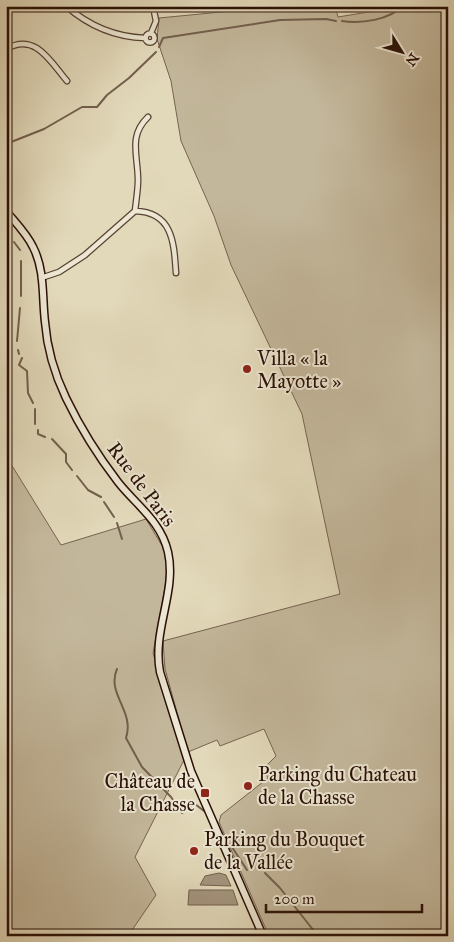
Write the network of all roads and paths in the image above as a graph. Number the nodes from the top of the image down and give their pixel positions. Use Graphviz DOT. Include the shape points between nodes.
graph roads {
  1 [pos="66,6"];
  2 [pos="153,6"];
  3 [pos="151,33"];
  4 [pos="145,38"];
  5 [pos="6,50"];
  6 [pos="67,80"];
  7 [pos="148,117"];
  8 [pos="6,211"];
  9 [pos="136,211"];
  10 [pos="176,273"];
  11 [pos="42,278"];
  12 [pos="263,936"];
  1 -- 4 [label="street" via="92,26 129,38"];
  2 -- 3 [label="street" via="156,21"];
  3 -- 4 [label="street"];
  3 -- 4 [label="street" via="152,42"];
  5 -- 6 [label="street" via="21,43 33,45"];
  7 -- 9 [label="street" via="138,127 134,146 138,180"];
  8 -- 11 [label="main road, Rue de Paris" via="33,246"];
  9 -- 10 [label="street" via="153,214 168,228 175,253"];
  9 -- 11 [label="street" via="85,255 59,272"];
  11 -- 12 [label="main road, Rue de Paris" via="50,352 65,396 118,482 163,535 170,581 157,655 191,771"];
}
